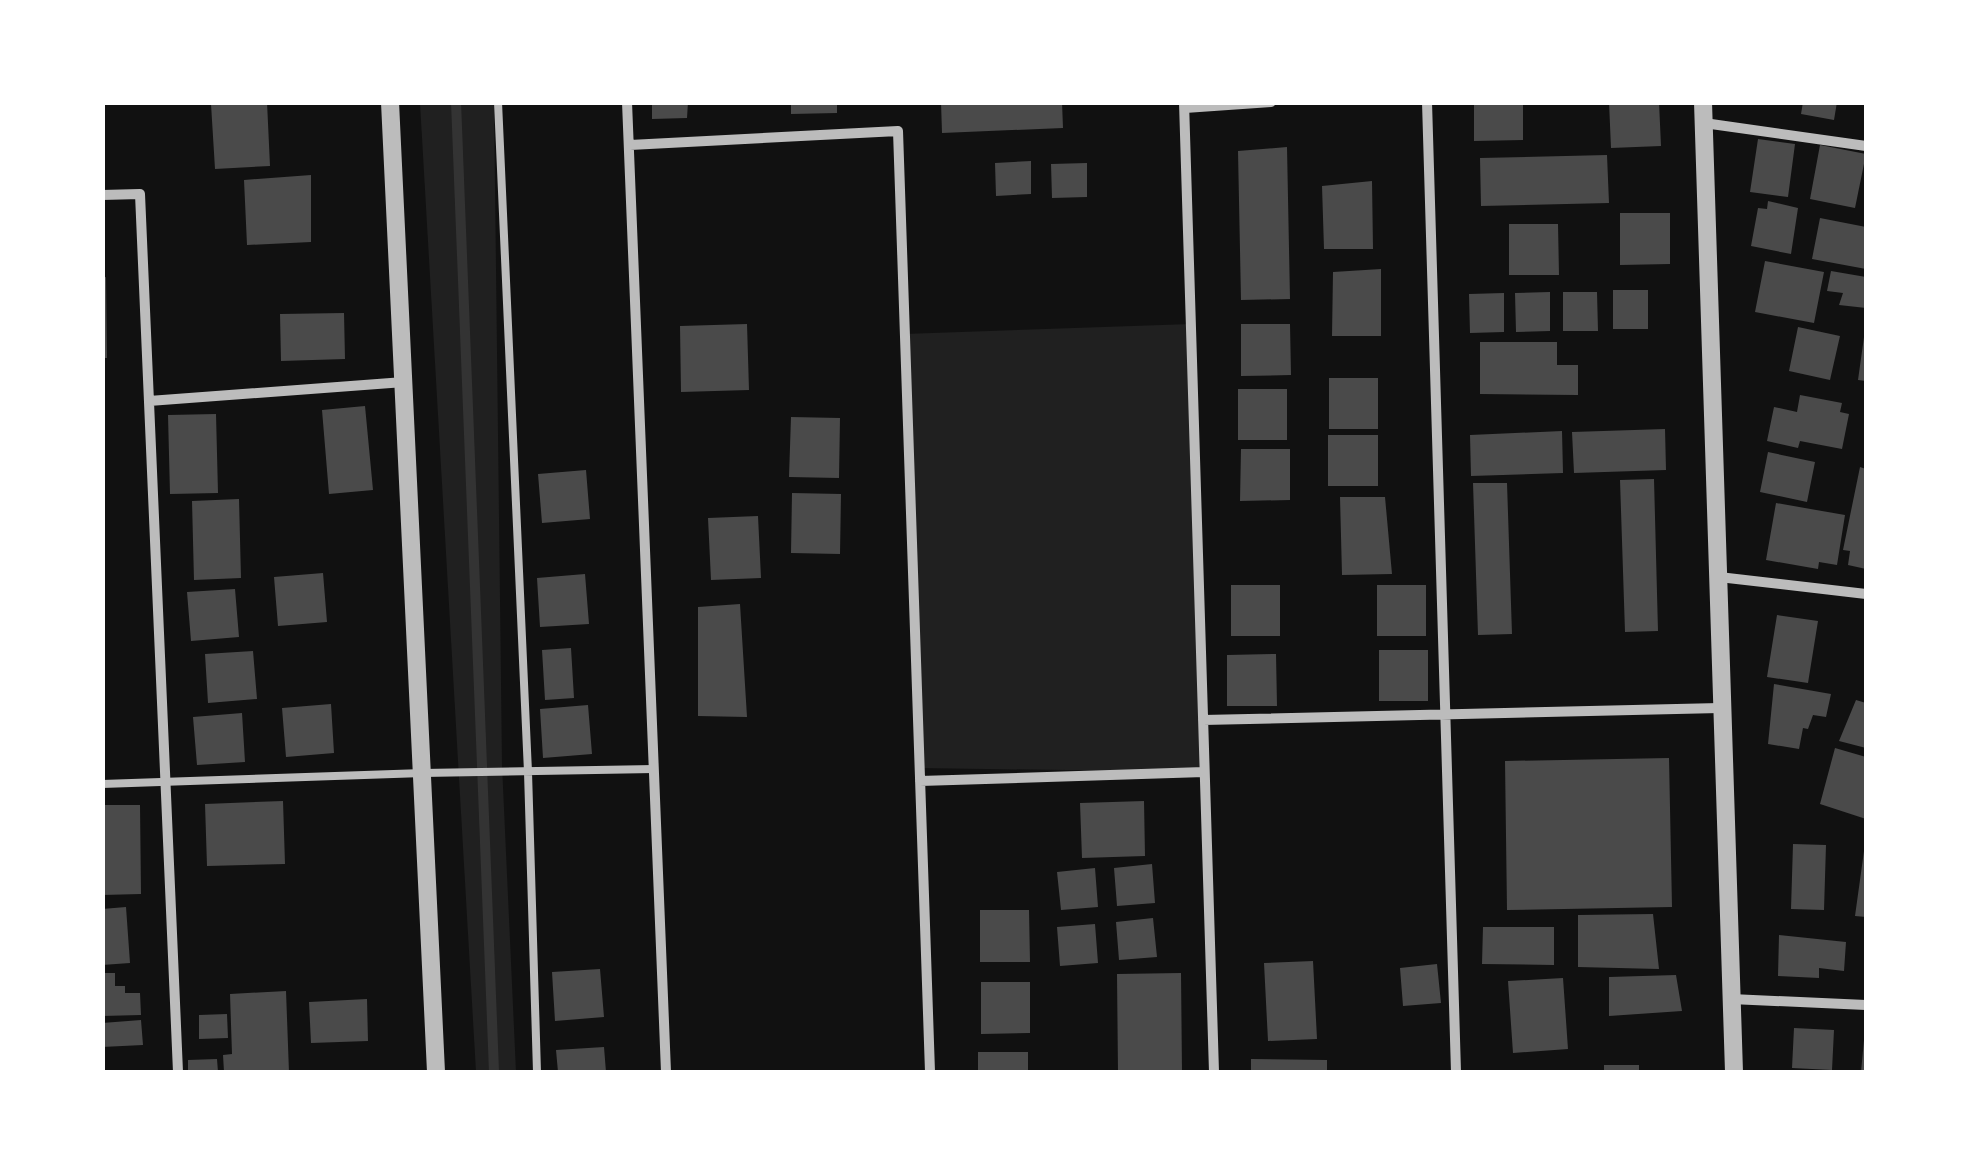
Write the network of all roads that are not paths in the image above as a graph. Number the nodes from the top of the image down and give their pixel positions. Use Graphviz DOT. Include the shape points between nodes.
graph roads {
  1 [pos="390,102"];
  2 [pos="498,102"];
  3 [pos="627,102"];
  4 [pos="1271,102"];
  5 [pos="1426,102"];
  6 [pos="1703,102"];
  7 [pos="1184,105"];
  8 [pos="1704,123"];
  9 [pos="630,146"];
  10 [pos="1866,146"];
  11 [pos="102,195"];
  12 [pos="404,382"];
  13 [pos="149,402"];
  14 [pos="1719,577"];
  15 [pos="1866,594"];
  16 [pos="1720,708"];
  17 [pos="1447,714"];
  18 [pos="1203,720"];
  19 [pos="654,770"];
  20 [pos="423,772"];
  21 [pos="528,772"];
  22 [pos="1204,772"];
  23 [pos="920,781"];
  24 [pos="166,783"];
  25 [pos="102,784"];
  26 [pos="1732,999"];
  27 [pos="1866,1005"];
  28 [pos="178,1072"];
  29 [pos="436,1072"];
  30 [pos="537,1072"];
  31 [pos="666,1072"];
  32 [pos="930,1072"];
  33 [pos="1214,1072"];
  34 [pos="1456,1072"];
  35 [pos="1734,1072"];
  1 -- 12 [label="street"];
  2 -- 21 [label="lane"];
  3 -- 9 [label="street"];
  4 -- 7 [label="street"];
  5 -- 17 [label="street"];
  6 -- 8 [label="street"];
  7 -- 18 [label="street"];
  8 -- 10 [label="street"];
  8 -- 14 [label="street"];
  9 -- 19 [label="street"];
  9 -- 23 [label="street" via="898,132"];
  11 -- 13 [label="street" via="140,194"];
  12 -- 13 [label="street"];
  12 -- 20 [label="street"];
  13 -- 24 [label="street"];
  14 -- 15 [label="street"];
  14 -- 16 [label="street"];
  16 -- 17 [label="street"];
  16 -- 26 [label="street"];
  17 -- 18 [label="street"];
  17 -- 34 [label="street"];
  18 -- 22 [label="street"];
  19 -- 21 [label="lane"];
  19 -- 31 [label="street"];
  20 -- 21 [label="lane"];
  20 -- 24 [label="lane"];
  20 -- 29 [label="street"];
  21 -- 30 [label="lane"];
  22 -- 23 [label="street"];
  22 -- 33 [label="street"];
  23 -- 32 [label="street"];
  24 -- 25 [label="lane"];
  24 -- 28 [label="street"];
  26 -- 27 [label="street"];
  26 -- 35 [label="street"];
}
